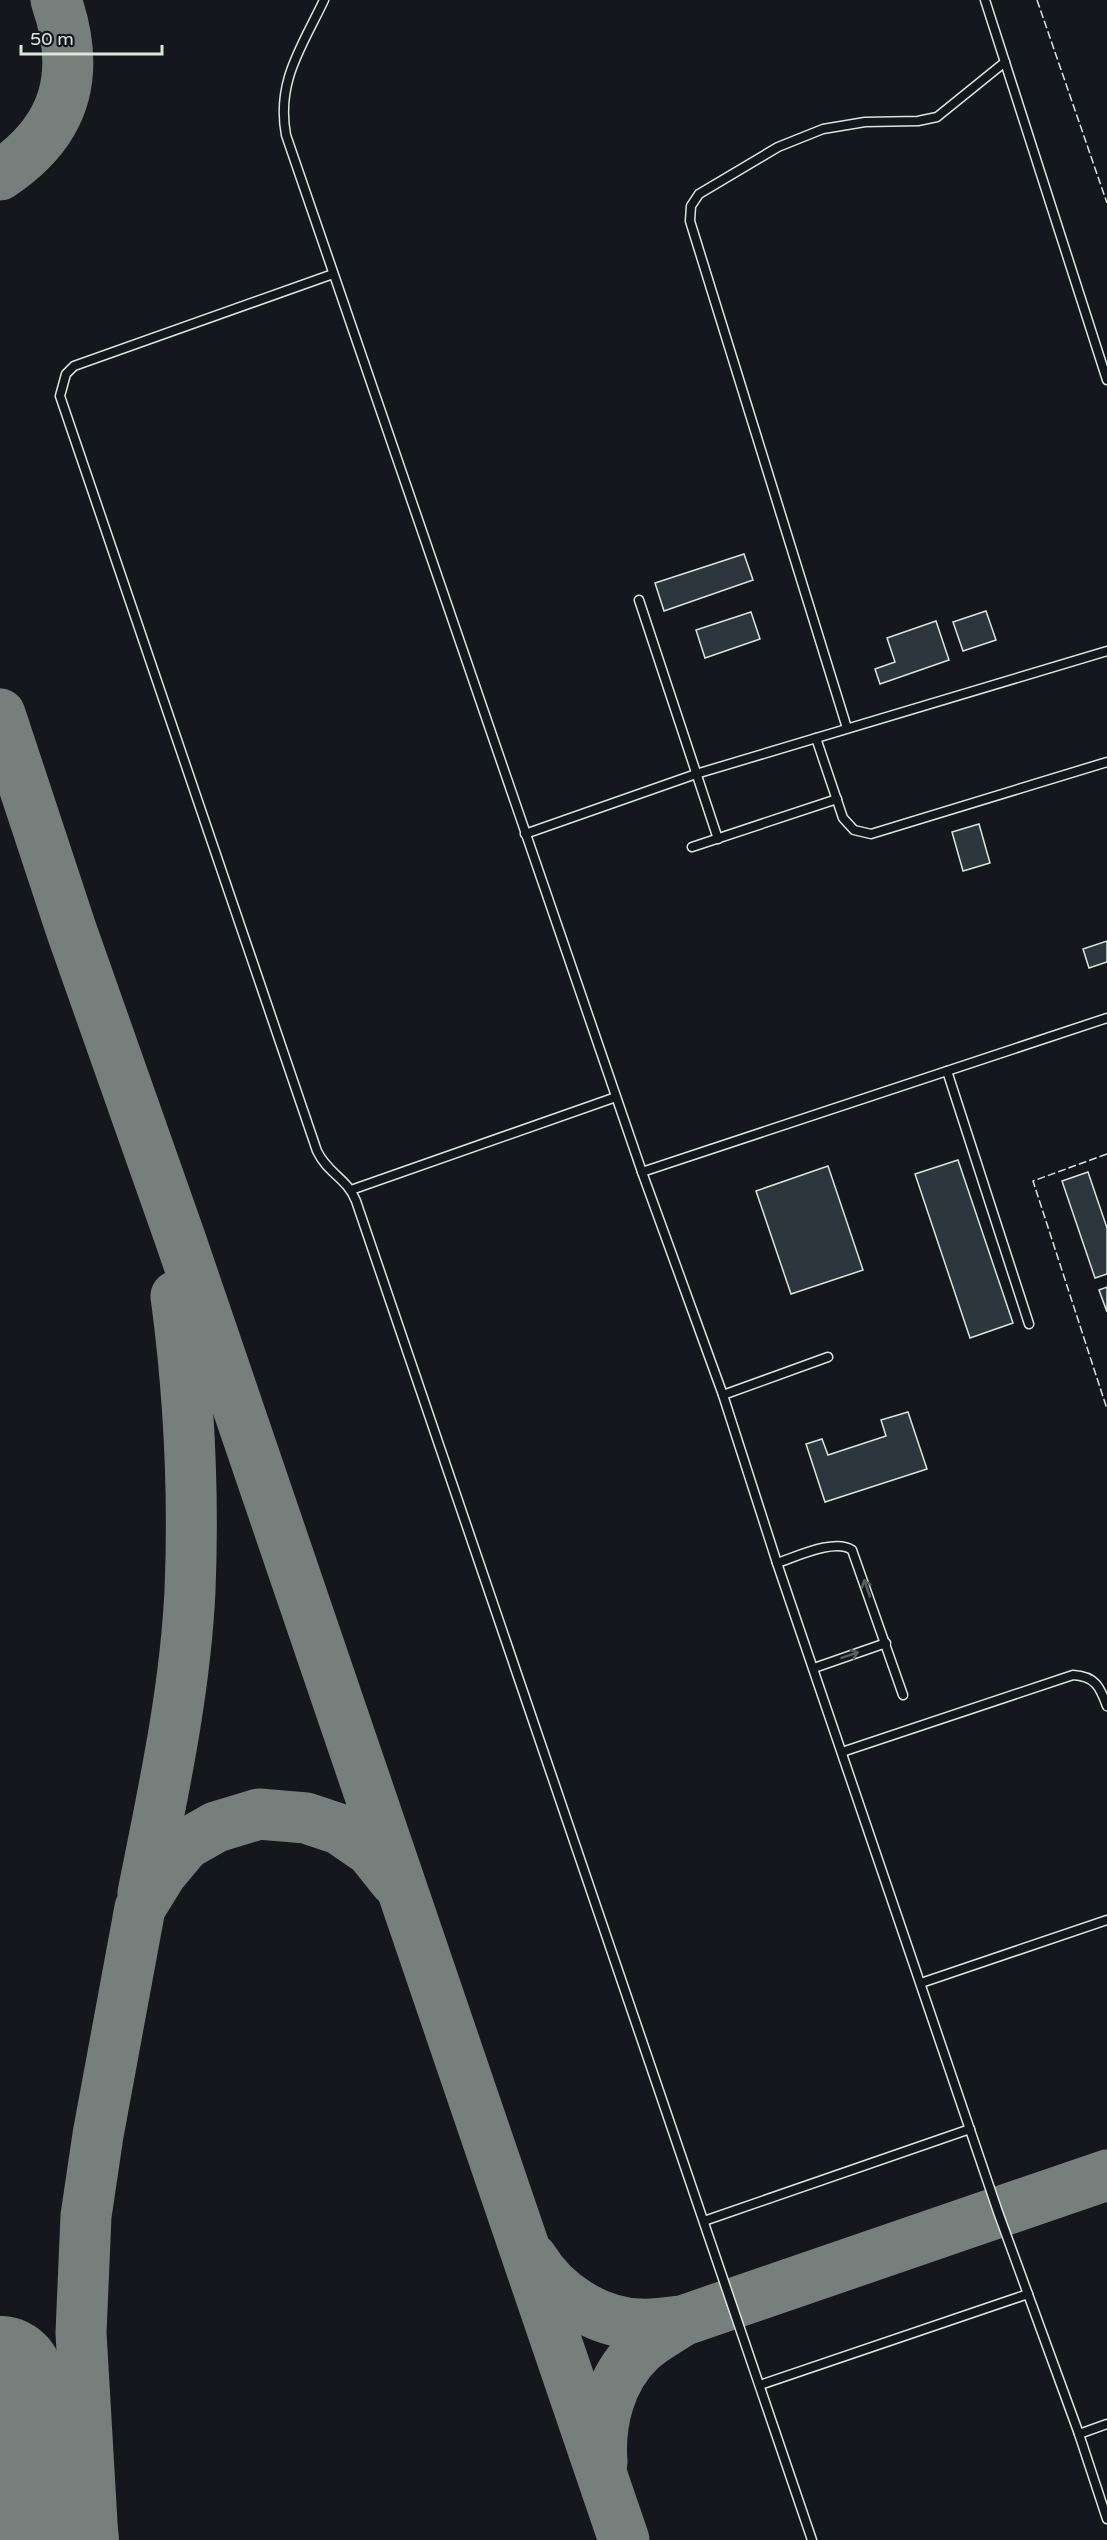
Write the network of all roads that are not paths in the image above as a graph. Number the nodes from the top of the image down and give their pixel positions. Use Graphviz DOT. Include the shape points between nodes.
graph roads {
  1 [pos="324,0"];
  2 [pos="985,0"];
  3 [pos="1005,62"];
  4 [pos="333,274"];
  5 [pos="1107,380"];
  6 [pos="639,600"];
  7 [pos="1107,651"];
  8 [pos="847,728"];
  9 [pos="816,738"];
  10 [pos="1107,762"];
  11 [pos="696,774"];
  12 [pos="837,799"];
  13 [pos="525,834"];
  14 [pos="718,839"];
  15 [pos="692,847"];
  16 [pos="1107,1018"];
  17 [pos="947,1071"];
  18 [pos="616,1097"];
  19 [pos="642,1172"];
  20 [pos="351,1190"];
  21 [pos="1029,1324"];
  22 [pos="828,1357"];
  23 [pos="723,1395"];
  24 [pos="777,1563"];
  25 [pos="886,1643"];
  26 [pos="814,1668"];
  27 [pos="903,1695"];
  28 [pos="1107,1706"];
  29 [pos="842,1752"];
  30 [pos="1107,1920"];
  31 [pos="921,1983"];
  32 [pos="970,2129"];
  33 [pos="704,2221"];
  34 [pos="1028,2294"];
  35 [pos="760,2385"];
  36 [pos="1107,2424"];
  37 [pos="1079,2434"];
  38 [pos="1107,2519"];
  39 [pos="812,2540"];
  1 -- 4 [label="lane" via="286,79 282,107 286,135"];
  2 -- 3 [label="lane"];
  3 -- 5 [label="lane"];
  3 -- 8 [label="lane" via="937,117 903,123 846,124 800,137 699,194 691,206 690,222"];
  4 -- 13 [label="lane"];
  4 -- 20 [label="lane" via="74,366 66,374 60,396 317,1151 328,1170"];
  6 -- 11 [label="lane"];
  7 -- 8 [label="lane"];
  8 -- 9 [label="lane"];
  9 -- 11 [label="lane"];
  9 -- 12 [label="lane"];
  10 -- 12 [label="lane" via="871,834 848,825"];
  11 -- 13 [label="lane"];
  11 -- 14 [label="lane"];
  12 -- 14 [label="lane"];
  13 -- 18 [label="lane"];
  14 -- 15 [label="lane"];
  16 -- 17 [label="lane"];
  17 -- 19 [label="lane"];
  17 -- 21 [label="lane"];
  18 -- 19 [label="lane"];
  18 -- 20 [label="lane"];
  19 -- 23 [label="lane"];
  20 -- 33 [label="lane"];
  22 -- 23 [label="lane"];
  23 -- 24 [label="lane"];
  25 -- 24 [label="lane, one-way" via="855,1554 848,1547 833,1545"];
  24 -- 26 [label="lane"];
  26 -- 25 [label="lane, one-way"];
  25 -- 27 [label="lane"];
  26 -- 29 [label="lane"];
  28 -- 29 [label="lane" via="1094,1680 1074,1675"];
  29 -- 31 [label="lane"];
  30 -- 31 [label="lane"];
  31 -- 32 [label="lane"];
  32 -- 33 [label="lane"];
  32 -- 34 [label="lane"];
  33 -- 35 [label="lane"];
  34 -- 35 [label="lane"];
  34 -- 37 [label="lane"];
  35 -- 39 [label="lane"];
  36 -- 37 [label="lane"];
  37 -- 38 [label="lane"];
}
